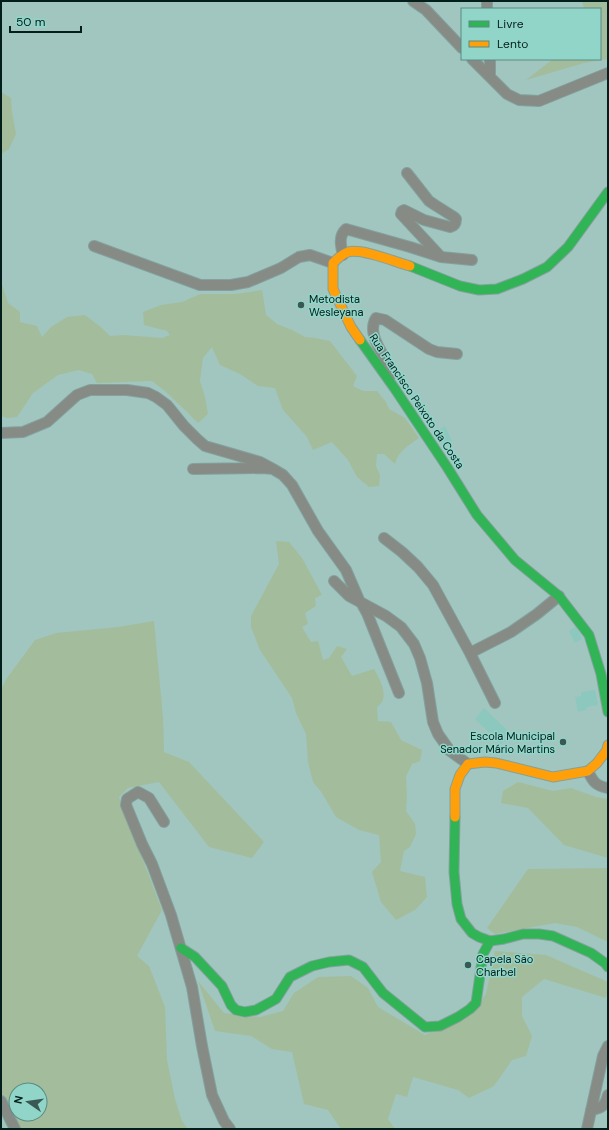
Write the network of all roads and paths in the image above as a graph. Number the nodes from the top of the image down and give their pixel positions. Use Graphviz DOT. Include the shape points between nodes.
graph roads {
  1 [pos="413,1"];
  2 [pos="461,47"];
  3 [pos="473,60"];
  4 [pos="490,60"];
  5 [pos="608,73"];
  6 [pos="490,77"];
  7 [pos="407,173"];
  8 [pos="608,192"];
  9 [pos="94,246"];
  10 [pos="343,255"];
  11 [pos="441,257"];
  12 [pos="472,260"];
  13 [pos="332,263"];
  14 [pos="457,354"];
  15 [pos="395,389"];
  16 [pos="1,433"];
  17 [pos="193,469"];
  18 [pos="273,469"];
  19 [pos="384,538"];
  20 [pos="334,581"];
  21 [pos="559,596"];
  22 [pos="361,602"];
  23 [pos="470,653"];
  24 [pos="399,693"];
  25 [pos="495,702"];
  26 [pos="608,712"];
  27 [pos="608,745"];
  28 [pos="468,764"];
  29 [pos="588,771"];
  30 [pos="608,788"];
  31 [pos="164,822"];
  32 [pos="490,941"];
  33 [pos="181,948"];
  34 [pos="608,967"];
  35 [pos="608,1046"];
  36 [pos="608,1095"];
  37 [pos="1,1101"];
  38 [pos="591,1110"];
  39 [pos="15,1129"];
  40 [pos="230,1129"];
  41 [pos="587,1129"];
  1 -- 2 [label="street" via="426,10"];
  3 -- 6 [label="street"];
  4 -- 6 [label="street"];
  5 -- 6 [label="street" via="539,101 519,100 507,94"];
  7 -- 11 [label="street" via="429,201 456,219 454,226 450,227 402,211 401,214"];
  8 -- 10 [label="street" via="568,247 547,267 497,289 479,290 460,286 410,266 360,251"];
  9 -- 13 [label="street" via="200,285 248,282 299,257 310,255"];
  10 -- 11 [label="street" via="341,240 343,231 346,230"];
  10 -- 13 [label="street"];
  11 -- 12 [label="street"];
  13 -- 15 [label="street, Rua Francisco Peixoto da Costa" via="333,289 351,327"];
  14 -- 15 [label="street" via="430,349 385,320 376,318 373,328 376,342"];
  15 -- 21 [label="street, Rua Francisco Peixoto da Costa" via="477,515 515,560"];
  16 -- 18 [label="street" via="23,432 47,422 77,395 90,390 134,391 148,393 167,405 205,446 260,462"];
  17 -- 18 [label="street"];
  18 -- 22 [label="street" via="292,485 318,531 346,570"];
  19 -- 23 [label="street" via="418,567 433,585"];
  20 -- 22 [label="street" via="349,596"];
  21 -- 23 [label="street" via="511,632"];
  21 -- 26 [label="street, Rua Francisco Peixoto da Costa" via="589,634 601,674"];
  22 -- 24 [label="street"];
  22 -- 28 [label="street" via="401,627 414,644 427,683 432,722 450,751"];
  23 -- 25 [label="street"];
  27 -- 29 [label="street" via="597,763"];
  28 -- 29 [label="street" via="496,763 552,777"];
  28 -- 32 [label="street" via="460,775 455,789 454,872 457,904 461,919 472,933"];
  29 -- 30 [label="street" via="592,781"];
  31 -- 33 [label="street" via="149,798 138,792 127,799 126,805 152,864"];
  32 -- 33 [label="street" via="484,954 476,1003 458,1017 440,1026 424,1027 383,994 363,967 349,960 312,966 290,977 276,999 256,1010 236,1010 222,986 195,957"];
  32 -- 34 [label="street" via="523,934 553,936 591,953"];
  33 -- 40 [label="street" via="192,987 212,1095"];
  35 -- 38 [label="street" via="603,1056"];
  36 -- 38 [label="street" via="600,1108"];
  37 -- 39 [label="street"];
  38 -- 41 [label="street"];
}
